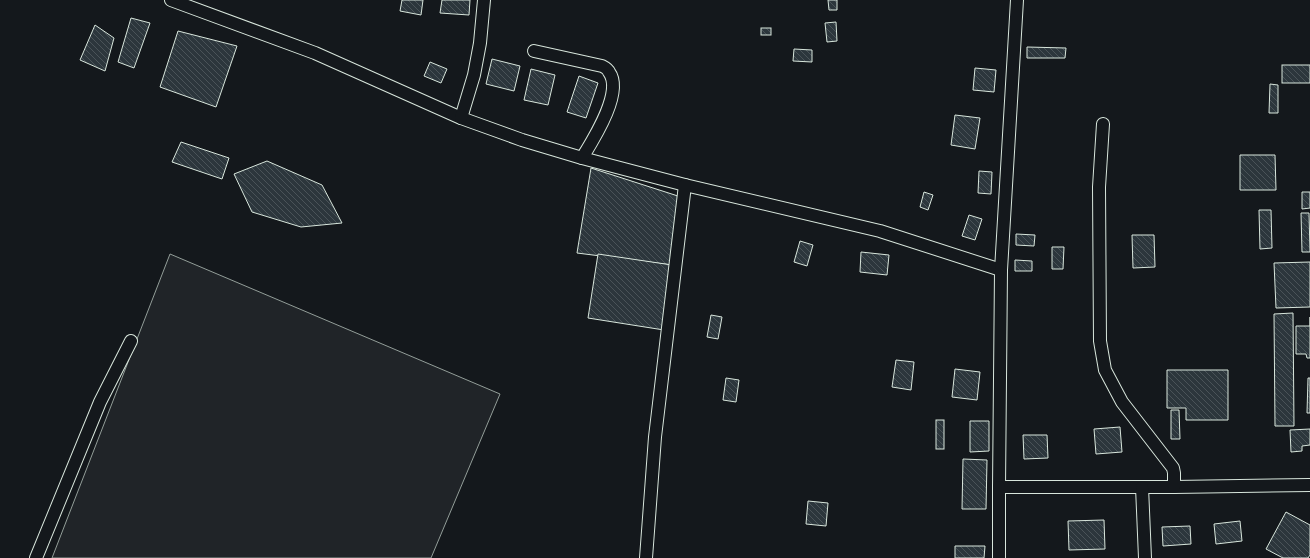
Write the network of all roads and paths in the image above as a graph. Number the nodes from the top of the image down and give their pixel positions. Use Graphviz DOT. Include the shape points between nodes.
graph roads {
  1 [pos="171,0"];
  2 [pos="484,0"];
  3 [pos="1017,0"];
  4 [pos="534,51"];
  5 [pos="460,118"];
  6 [pos="1103,124"];
  7 [pos="582,158"];
  8 [pos="684,185"];
  9 [pos="1001,270"];
  10 [pos="131,341"];
  11 [pos="1310,485"];
  12 [pos="999,487"];
  13 [pos="1142,487"];
  14 [pos="1174,487"];
  15 [pos="36,558"];
  16 [pos="646,558"];
  17 [pos="999,558"];
  18 [pos="1145,558"];
  1 -- 5 [label="street" via="314,53"];
  2 -- 5 [label="street" via="474,76"];
  3 -- 9 [label="street"];
  4 -- 7 [label="street" via="602,66 610,72 613,92 610,106"];
  5 -- 7 [label="street"];
  6 -- 14 [label="street" via="1099,187 1099,326 1105,370 1122,402 1173,468"];
  7 -- 8 [label="street"];
  8 -- 9 [label="street" via="880,230"];
  8 -- 16 [label="street" via="655,437"];
  9 -- 12 [label="street"];
  10 -- 15 [label="street" via="100,402"];
  11 -- 14 [label="street"];
  12 -- 13 [label="street"];
  12 -- 17 [label="street"];
  13 -- 14 [label="street"];
  13 -- 18 [label="street"];
}
